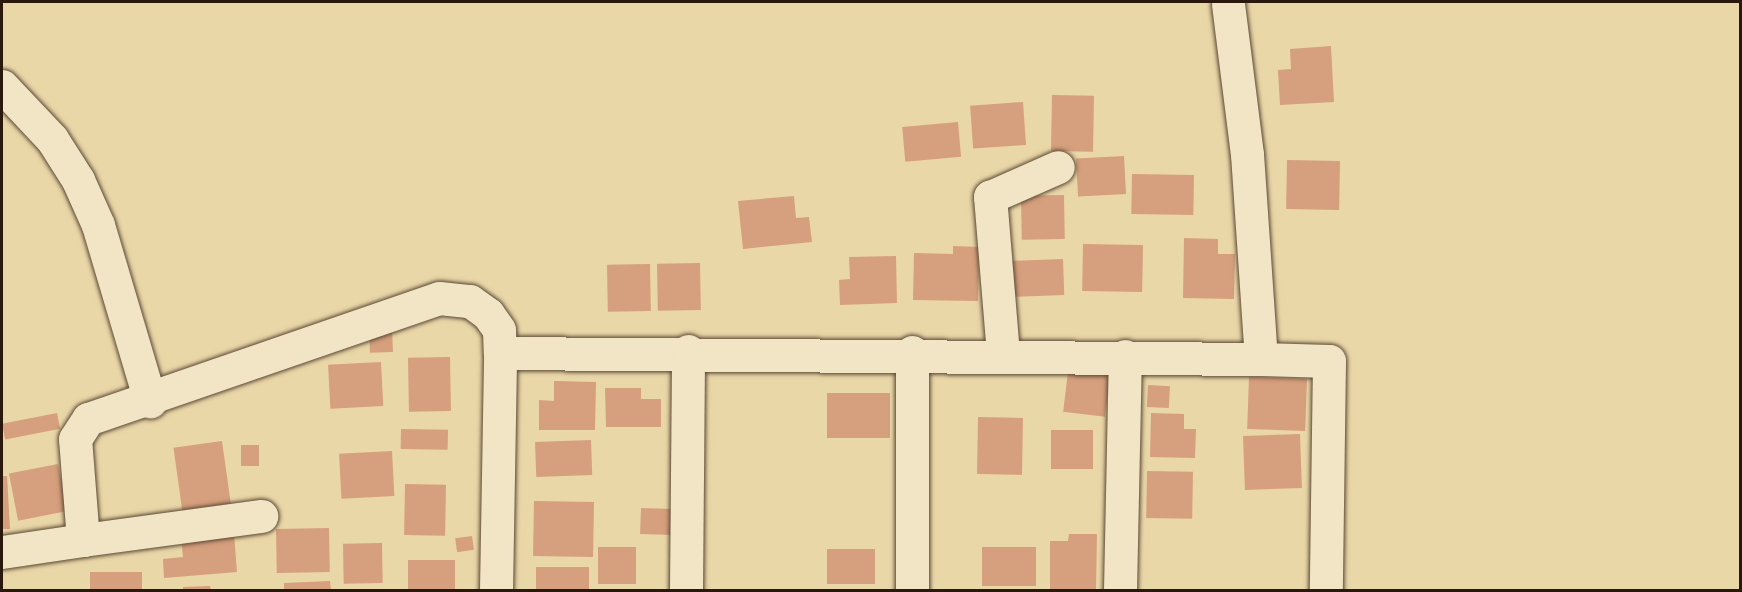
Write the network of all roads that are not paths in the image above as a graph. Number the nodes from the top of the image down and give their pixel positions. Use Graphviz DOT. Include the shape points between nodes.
graph roads {
  1 [pos="1228,4"];
  2 [pos="2,86"];
  3 [pos="1058,167"];
  4 [pos="688,351"];
  5 [pos="912,352"];
  6 [pos="500,353"];
  7 [pos="1003,354"];
  8 [pos="1125,356"];
  9 [pos="1261,359"];
  10 [pos="143,377"];
  11 [pos="261,516"];
  12 [pos="82,540"];
  13 [pos="2,552"];
  14 [pos="496,591"];
  15 [pos="686,591"];
  16 [pos="912,591"];
  17 [pos="1120,591"];
  18 [pos="1326,591"];
  1 -- 9 [label="street" via="1247,154"];
  2 -- 10 [label="street" via="52,139 78,180 98,225"];
  3 -- 7 [label="street" via="990,197"];
  4 -- 5 [label="street"];
  4 -- 6 [label="street"];
  4 -- 15 [label="street"];
  5 -- 7 [label="street"];
  5 -- 16 [label="street"];
  6 -- 10 [label="street" via="499,330 488,314 470,301 439,298"];
  6 -- 14 [label="street"];
  7 -- 8 [label="street"];
  8 -- 9 [label="street"];
  8 -- 17 [label="street"];
  9 -- 18 [label="street" via="1329,361"];
  10 -- 12 [label="street" via="80,426 75,439"];
  11 -- 12 [label="street"];
  12 -- 13 [label="street"];
}
